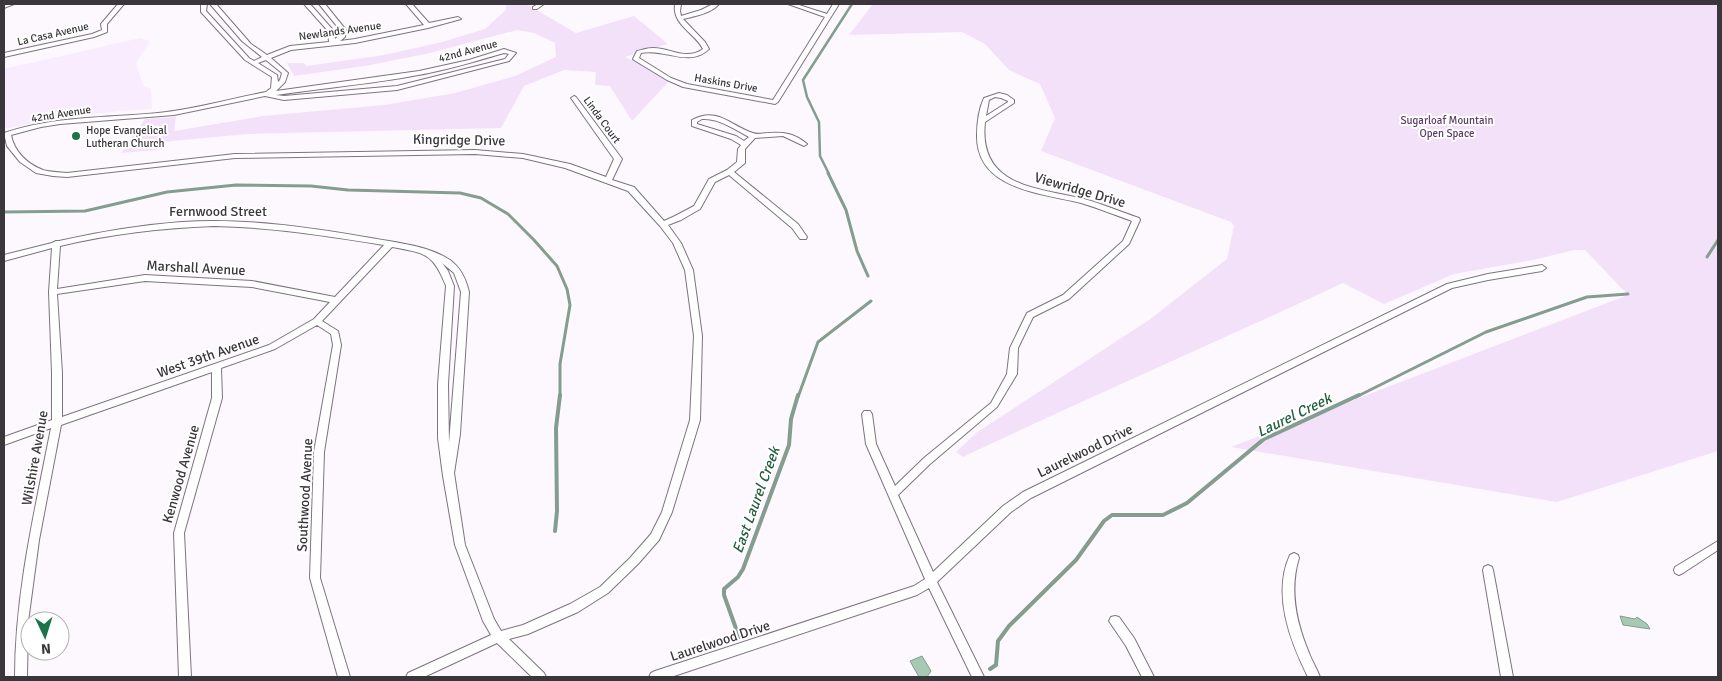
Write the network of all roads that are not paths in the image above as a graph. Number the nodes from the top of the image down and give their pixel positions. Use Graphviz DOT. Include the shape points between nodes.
graph roads {
  1 [pos="11,4"];
  2 [pos="204,4"];
  3 [pos="213,4"];
  4 [pos="307,4"];
  5 [pos="322,4"];
  6 [pos="409,4"];
  7 [pos="541,4"];
  8 [pos="678,4"];
  9 [pos="716,4"];
  10 [pos="791,4"];
  11 [pos="836,4"];
  12 [pos="120,5"];
  13 [pos="4,6"];
  14 [pos="535,8"];
  15 [pos="829,16"];
  16 [pos="679,18"];
  17 [pos="458,20"];
  18 [pos="428,26"];
  19 [pos="332,43"];
  20 [pos="4,55"];
  21 [pos="266,57"];
  22 [pos="256,62"];
  23 [pos="274,87"];
  24 [pos="267,95"];
  25 [pos="574,98"];
  26 [pos="775,102"];
  27 [pos="982,122"];
  28 [pos="5,135"];
  29 [pos="753,136"];
  30 [pos="804,144"];
  31 [pos="745,145"];
  32 [pos="730,172"];
  33 [pos="608,180"];
  34 [pos="663,224"];
  35 [pos="803,237"];
  36 [pos="56,243"];
  37 [pos="390,244"];
  38 [pos="434,256"];
  39 [pos="4,258"];
  40 [pos="1542,268"];
  41 [pos="53,292"];
  42 [pos="336,300"];
  43 [pos="317,321"];
  44 [pos="216,368"];
  45 [pos="867,414"];
  46 [pos="57,422"];
  47 [pos="4,441"];
  48 [pos="448,476"];
  49 [pos="893,494"];
  50 [pos="1718,546"];
  51 [pos="1294,558"];
  52 [pos="1488,570"];
  53 [pos="1678,570"];
  54 [pos="931,582"];
  55 [pos="1115,621"];
  56 [pos="498,637"];
  57 [pos="21,677"];
  58 [pos="186,677"];
  59 [pos="344,677"];
  60 [pos="412,677"];
  61 [pos="540,677"];
  62 [pos="655,677"];
  63 [pos="978,677"];
  64 [pos="1148,677"];
  65 [pos="1314,677"];
  66 [pos="1507,677"];
  1 -- 13 [label="street"];
  2 -- 22 [label="street" via="203,11 247,58"];
  3 -- 21 [label="street" via="248,44"];
  4 -- 19 [label="street" via="331,31"];
  5 -- 19 [label="street" via="344,30 342,37"];
  6 -- 18 [label="street"];
  7 -- 14 [label="street"];
  8 -- 16 [label="street"];
  9 -- 16 [label="street"];
  10 -- 15 [label="street"];
  11 -- 15 [label="street"];
  12 -- 20 [label="street, La Casa Avenue" via="104,24 105,31"];
  15 -- 26 [label="street"];
  16 -- 26 [label="street, Haskins Drive" via="704,42 706,49 690,57 653,49 639,52 636,59 685,86"];
  17 -- 18 [label="street, Newlands Avenue"];
  18 -- 19 [label="street, Newlands Avenue"];
  19 -- 21 [label="street, Newlands Avenue" via="290,48"];
  21 -- 22 [label="street, Newlands Avenue"];
  21 -- 23 [label="street" via="276,62 285,73 283,82"];
  22 -- 23 [label="street" via="275,76"];
  23 -- 24 [label="street"];
  24 -- 24 [label="street, 42nd Avenue" via="284,98 397,88 508,60 513,53 504,51 402,78"];
  24 -- 28 [label="street, 42nd Avenue" via="158,115 47,124"];
  25 -- 33 [label="street, Linda Court" via="618,159"];
  27 -- 49 [label="street, Viewridge Drive" via="981,142 986,159 1008,182 1136,220 1126,242 1066,297 1030,315 1014,348 1012,374 994,405"];
  28 -- 33 [label="street, Kingridge Drive" via="11,149 29,165 40,172 67,175 235,156 474,152 532,158"];
  29 -- 30 [label="street" via="784,134"];
  29 -- 31 [label="street"];
  29 -- 31 [label="street" via="715,118 706,116 694,120 694,125 700,128 729,135"];
  31 -- 32 [label="street" via="741,149 741,164"];
  32 -- 34 [label="street" via="712,181 698,207"];
  32 -- 35 [label="street" via="795,226"];
  33 -- 34 [label="street, Kingridge Drive" via="631,189"];
  34 -- 56 [label="street, Kingridge Drive" via="677,242 690,270 698,336 695,420 667,512 655,537 604,590 552,618"];
  36 -- 37 [label="street, Fernwood Street" via="124,231 217,223 294,228"];
  36 -- 39 [label="street, Fernwood Street"];
  36 -- 41 [label="street, Wilshire Avenue"];
  37 -- 38 [label="street, Fernwood Street"];
  37 -- 42 [label="street, West 39th Avenue"];
  38 -- 48 [label="street, Fernwood Street" via="444,271 451,294 443,384 443,438"];
  38 -- 48 [label="street, Fernwood Street" via="448,262 457,271 465,292 455,434"];
  40 -- 54 [label="street, Laurelwood Drive" via="1450,286 1027,495 1007,509"];
  41 -- 42 [label="street, Marshall Avenue" via="145,278 252,284"];
  41 -- 46 [label="street, Wilshire Avenue"];
  42 -- 43 [label="street, West 39th Avenue"];
  43 -- 44 [label="street, West 39th Avenue" via="272,348"];
  43 -- 59 [label="street, Southwood Avenue" via="335,333 337,346 319,452 315,578"];
  44 -- 46 [label="street, West 39th Avenue"];
  44 -- 58 [label="street, Kenwood Avenue" via="216,398 179,533"];
  45 -- 49 [label="street" via="872,444"];
  46 -- 47 [label="street, West 39th Avenue"];
  46 -- 57 [label="street, Wilshire Avenue" via="22,622"];
  48 -- 56 [label="street, Fernwood Street" via="460,546"];
  49 -- 54 [label="street"];
  50 -- 53 [label="street"];
  51 -- 65 [label="street" via="1288,569 1287,582 1292,616"];
  52 -- 66 [label="street"];
  54 -- 62 [label="street, Laurelwood Drive" via="918,590"];
  54 -- 63 [label="street"];
  55 -- 64 [label="street"];
  56 -- 60 [label="street, Kingridge Drive"];
  56 -- 61 [label="street, Fernwood Street"];
}
